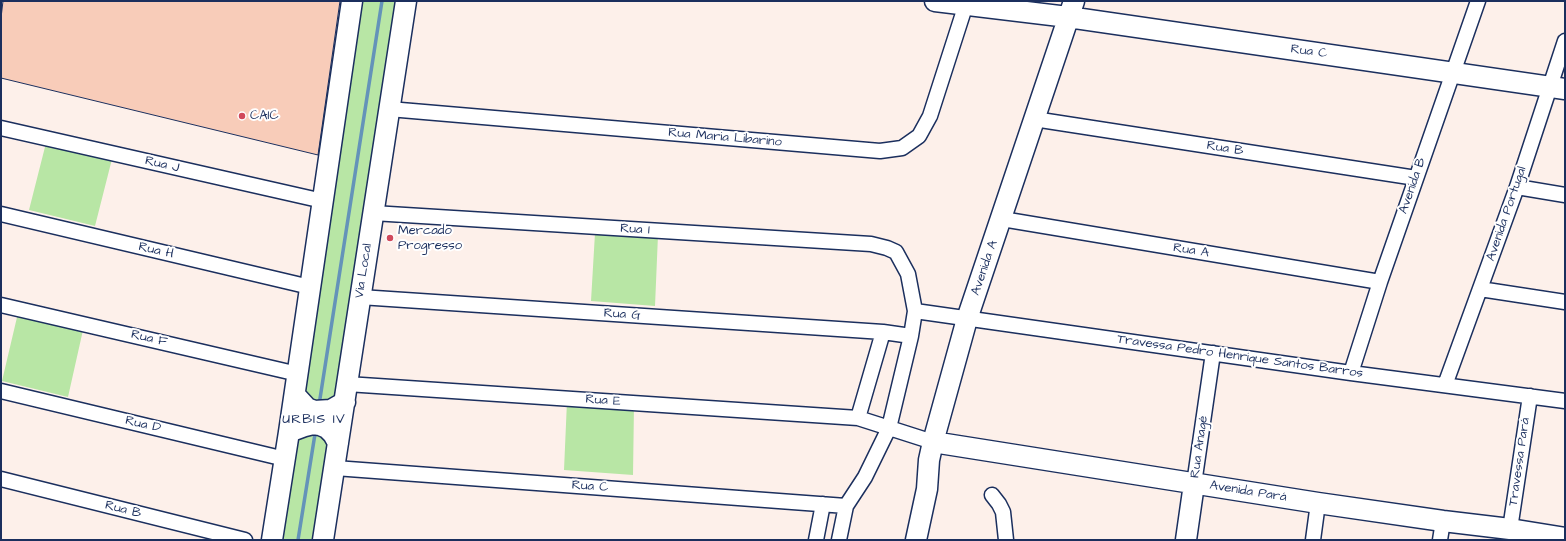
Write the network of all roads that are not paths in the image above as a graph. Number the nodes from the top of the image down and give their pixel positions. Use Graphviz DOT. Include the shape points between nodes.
graph roads {
  1 [pos="352,1"];
  2 [pos="406,1"];
  3 [pos="935,1"];
  4 [pos="1478,1"];
  5 [pos="966,4"];
  6 [pos="1071,9"];
  7 [pos="1565,41"];
  8 [pos="1454,73"];
  9 [pos="1558,88"];
  10 [pos="389,109"];
  11 [pos="1034,119"];
  12 [pos="1,128"];
  13 [pos="1416,178"];
  14 [pos="1516,187"];
  15 [pos="1565,195"];
  16 [pos="323,201"];
  17 [pos="373,213"];
  18 [pos="1,214"];
  19 [pos="1002,219"];
  20 [pos="1380,282"];
  21 [pos="310,287"];
  22 [pos="1480,289"];
  23 [pos="360,297"];
  24 [pos="1565,302"];
  25 [pos="1,305"];
  26 [pos="915,311"];
  27 [pos="967,319"];
  28 [pos="883,332"];
  29 [pos="910,336"];
  30 [pos="1213,353"];
  31 [pos="1351,373"];
  32 [pos="298,374"];
  33 [pos="1445,385"];
  34 [pos="1,391"];
  35 [pos="346,393"];
  36 [pos="295,395"];
  37 [pos="1530,396"];
  38 [pos="1565,401"];
  39 [pos="858,418"];
  40 [pos="889,428"];
  41 [pos="289,432"];
  42 [pos="932,442"];
  43 [pos="338,443"];
  44 [pos="285,459"];
  45 [pos="335,468"];
  46 [pos="1,479"];
  47 [pos="1194,484"];
  48 [pos="992,495"];
  49 [pos="1318,503"];
  50 [pos="823,504"];
  51 [pos="846,506"];
  52 [pos="1510,529"];
  53 [pos="1442,531"];
  54 [pos="1565,538"];
  55 [pos="245,540"];
  56 [pos="272,540"];
  57 [pos="323,540"];
  58 [pos="816,540"];
  59 [pos="839,540"];
  60 [pos="916,540"];
  61 [pos="1006,540"];
  62 [pos="1186,540"];
  63 [pos="1313,540"];
  1 -- 16 [label="street"];
  2 -- 10 [label="street, Via Local"];
  3 -- 5 [label="street, Rua C"];
  4 -- 8 [label="street, Avenida B"];
  5 -- 6 [label="street, Rua C"];
  5 -- 10 [label="street, Rua Maria Libarino" via="930,116 919,136 902,148 880,151"];
  6 -- 8 [label="street, Rua C"];
  6 -- 11 [label="street, Avenida A"];
  7 -- 9 [label="street, Avenida Portugal"];
  8 -- 9 [label="street, Rua C"];
  8 -- 13 [label="street, Avenida B"];
  9 -- 14 [label="street, Avenida Portugal"];
  10 -- 17 [label="street, Via Local"];
  11 -- 13 [label="street, Rua B"];
  11 -- 19 [label="street, Avenida A"];
  12 -- 16 [label="street, Rua J"];
  13 -- 20 [label="street, Avenida B"];
  14 -- 15 [label="street"];
  14 -- 22 [label="street, Avenida Portugal"];
  16 -- 21 [label="street"];
  17 -- 23 [label="street, Via Local"];
  17 -- 26 [label="street, Rua I" via="871,244 896,252 908,274"];
  18 -- 21 [label="street, Rua H"];
  19 -- 20 [label="street, Rua A"];
  19 -- 27 [label="street, Avenida A"];
  20 -- 31 [label="street, Avenida B"];
  21 -- 32 [label="street"];
  22 -- 24 [label="street"];
  22 -- 33 [label="street, Avenida Portugal"];
  23 -- 28 [label="street, Rua G"];
  23 -- 35 [label="street, Via Local"];
  25 -- 32 [label="street, Rua F"];
  26 -- 27 [label="street, Travessa Pedro Henrique Santos Barros"];
  26 -- 29 [label="street"];
  27 -- 30 [label="street, Travessa Pedro Henrique Santos Barros"];
  27 -- 42 [label="street, Avenida A"];
  28 -- 29 [label="street, Rua G"];
  28 -- 39 [label="street"];
  29 -- 40 [label="street"];
  30 -- 31 [label="street, Travessa Pedro Henrique Santos Barros"];
  30 -- 47 [label="street, Rua Anagé"];
  31 -- 33 [label="street, Travessa Pedro Henrique Santos Barros"];
  32 -- 36 [label="street"];
  33 -- 37 [label="street, Travessa Pedro Henrique Santos Barros"];
  34 -- 44 [label="street, Rua D"];
  35 -- 36 [label="street" via="331,410 314,411 301,403"];
  35 -- 39 [label="street, Rua E"];
  35 -- 43 [label="street, Via Local"];
  36 -- 41 [label="street"];
  37 -- 38 [label="street, Travessa Pedro Henrique Santos Barros"];
  37 -- 52 [label="street, Travessa Pará"];
  39 -- 40 [label="street, Rua E"];
  40 -- 42 [label="street, Rua E"];
  40 -- 51 [label="street" via="865,477"];
  41 -- 43 [label="street" via="304,426 320,425 333,434"];
  41 -- 44 [label="street"];
  42 -- 47 [label="street, Avenida Pará"];
  42 -- 60 [label="street, Avenida A" via="927,489"];
  43 -- 45 [label="street, Via Local"];
  44 -- 56 [label="street"];
  45 -- 50 [label="street, Rua C"];
  45 -- 57 [label="street, Via Local"];
  46 -- 55 [label="street, Rua B"];
  47 -- 49 [label="street, Avenida Pará"];
  47 -- 62 [label="street, Rua Anagé"];
  48 -- 61 [label="street" via="1003,512"];
  49 -- 53 [label="street, Avenida Pará"];
  49 -- 63 [label="street"];
  50 -- 51 [label="street, Rua C"];
  50 -- 58 [label="street"];
  51 -- 59 [label="street"];
  52 -- 53 [label="street, Avenida Pará"];
  52 -- 54 [label="street, Avenida Pará"];
}
